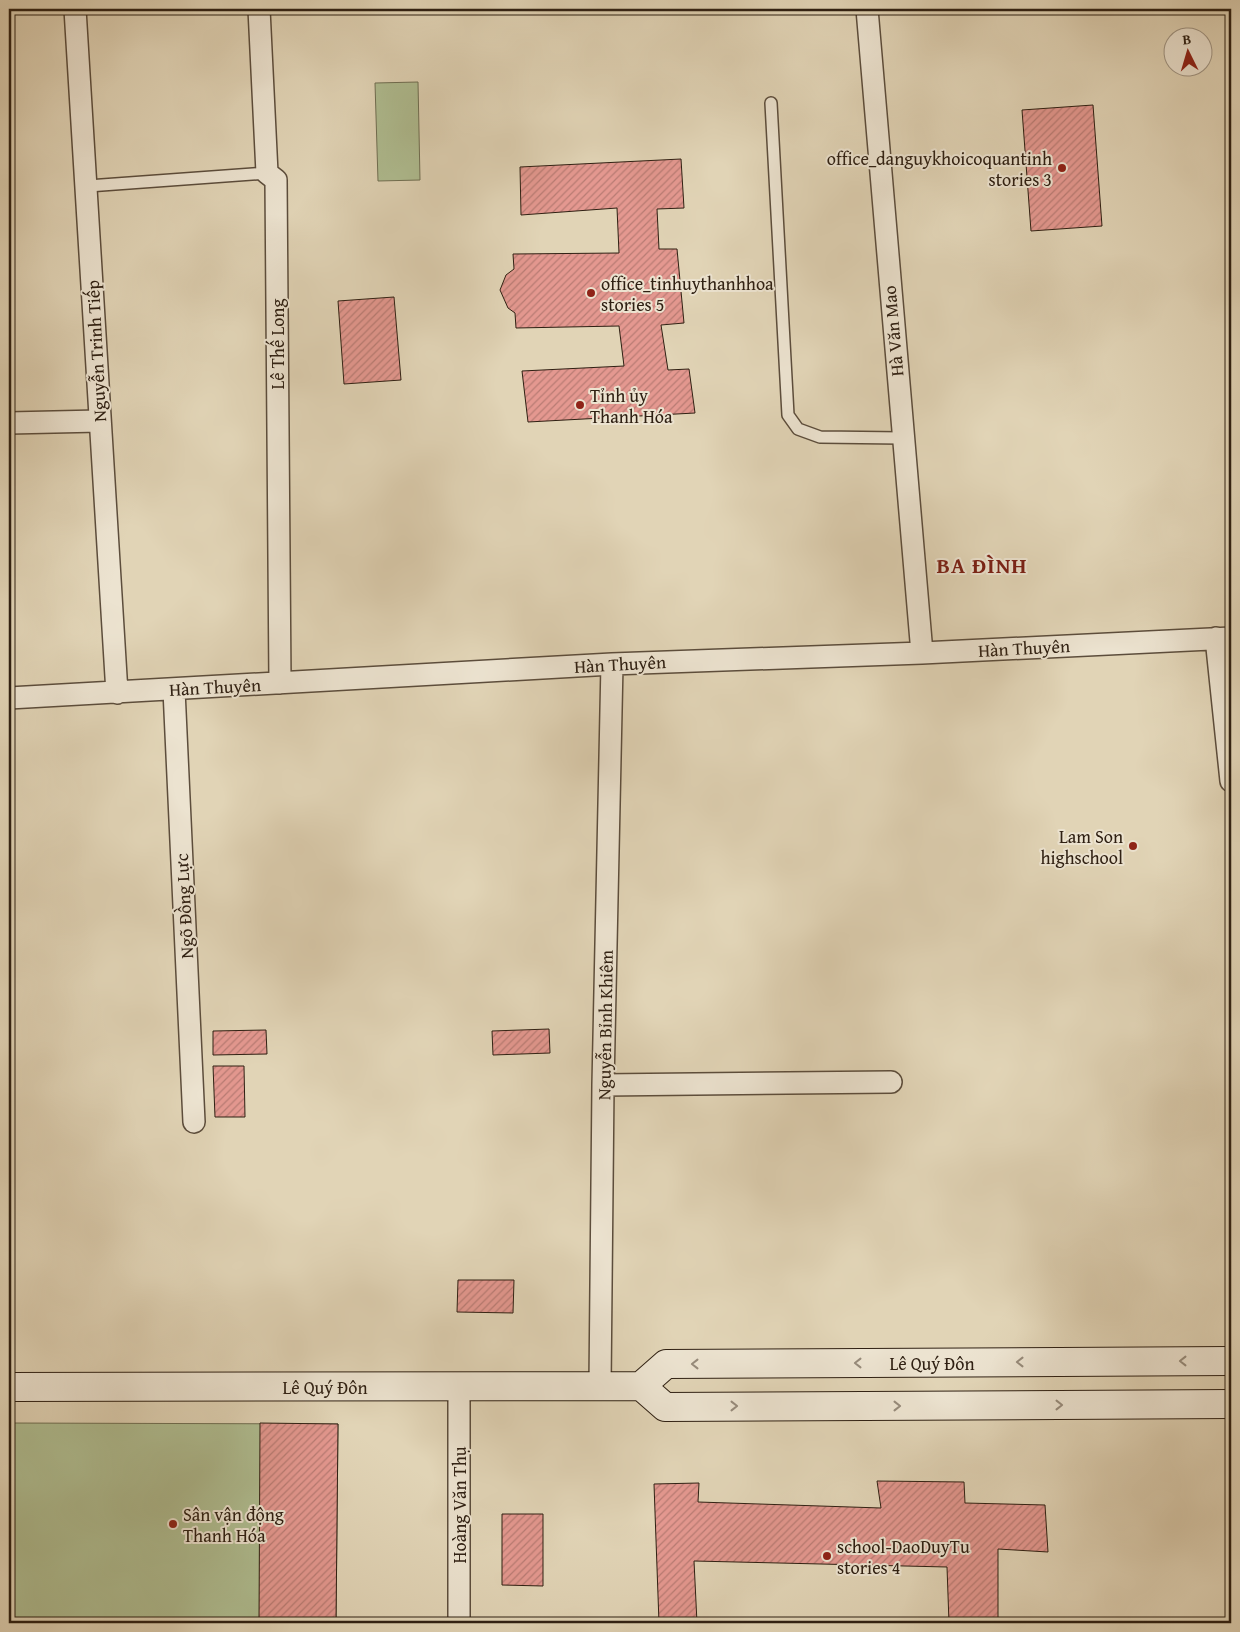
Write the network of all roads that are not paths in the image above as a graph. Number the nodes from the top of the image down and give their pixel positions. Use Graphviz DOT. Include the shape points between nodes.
graph roads {
  1 [pos="76,9"];
  2 [pos="259,9"];
  3 [pos="867,9"];
  4 [pos="770,103"];
  5 [pos="267,173"];
  6 [pos="88,186"];
  7 [pos="99,422"];
  8 [pos="9,424"];
  9 [pos="902,438"];
  10 [pos="1224,638"];
  11 [pos="922,653"];
  12 [pos="612,664"];
  13 [pos="280,683"];
  14 [pos="174,690"];
  15 [pos="117,693"];
  16 [pos="9,698"];
  17 [pos="1231,781"];
  18 [pos="890,1082"];
  19 [pos="603,1085"];
  20 [pos="194,1122"];
  21 [pos="1231,1361"];
  22 [pos="459,1386"];
  23 [pos="600,1386"];
  24 [pos="641,1386"];
  25 [pos="9,1387"];
  26 [pos="1231,1404"];
  27 [pos="458,1623"];
  1 -- 6 [label="street, Nguyễn Trinh Tiếp"];
  2 -- 5 [label="street, Lê Thế Long"];
  3 -- 9 [label="street, Hà Văn Mao"];
  4 -- 9 [label="lane" via="788,415 798,429 820,437"];
  5 -- 6 [label="lane"];
  5 -- 13 [label="street, Lê Thế Long" via="276,180"];
  6 -- 7 [label="street, Nguyễn Trinh Tiếp"];
  7 -- 8 [label="street"];
  7 -- 15 [label="street, Nguyễn Trinh Tiếp"];
  9 -- 11 [label="street, Hà Văn Mao"];
  10 -- 11 [label="street, Hàn Thuyên"];
  10 -- 17 [label="street"];
  11 -- 12 [label="street, Hàn Thuyên"];
  12 -- 13 [label="street, Hàn Thuyên"];
  12 -- 19 [label="street, Nguyễn Bỉnh Khiêm"];
  13 -- 14 [label="street, Hàn Thuyên"];
  14 -- 15 [label="street, Hàn Thuyên"];
  14 -- 20 [label="street, Ngõ Đồng Lực"];
  15 -- 16 [label="street, Hàn Thuyên"];
  18 -- 19 [label="street"];
  19 -- 23 [label="street, Nguyễn Bỉnh Khiêm"];
  21 -- 24 [label="street, Lê Quý Đôn, one-way" via="666,1364"];
  22 -- 23 [label="street, Lê Quý Đôn"];
  22 -- 25 [label="street, Lê Quý Đôn"];
  22 -- 27 [label="street, Hoàng Văn Thụ"];
  23 -- 24 [label="street, Lê Quý Đôn"];
  24 -- 26 [label="street, one-way" via="665,1407"];
}
